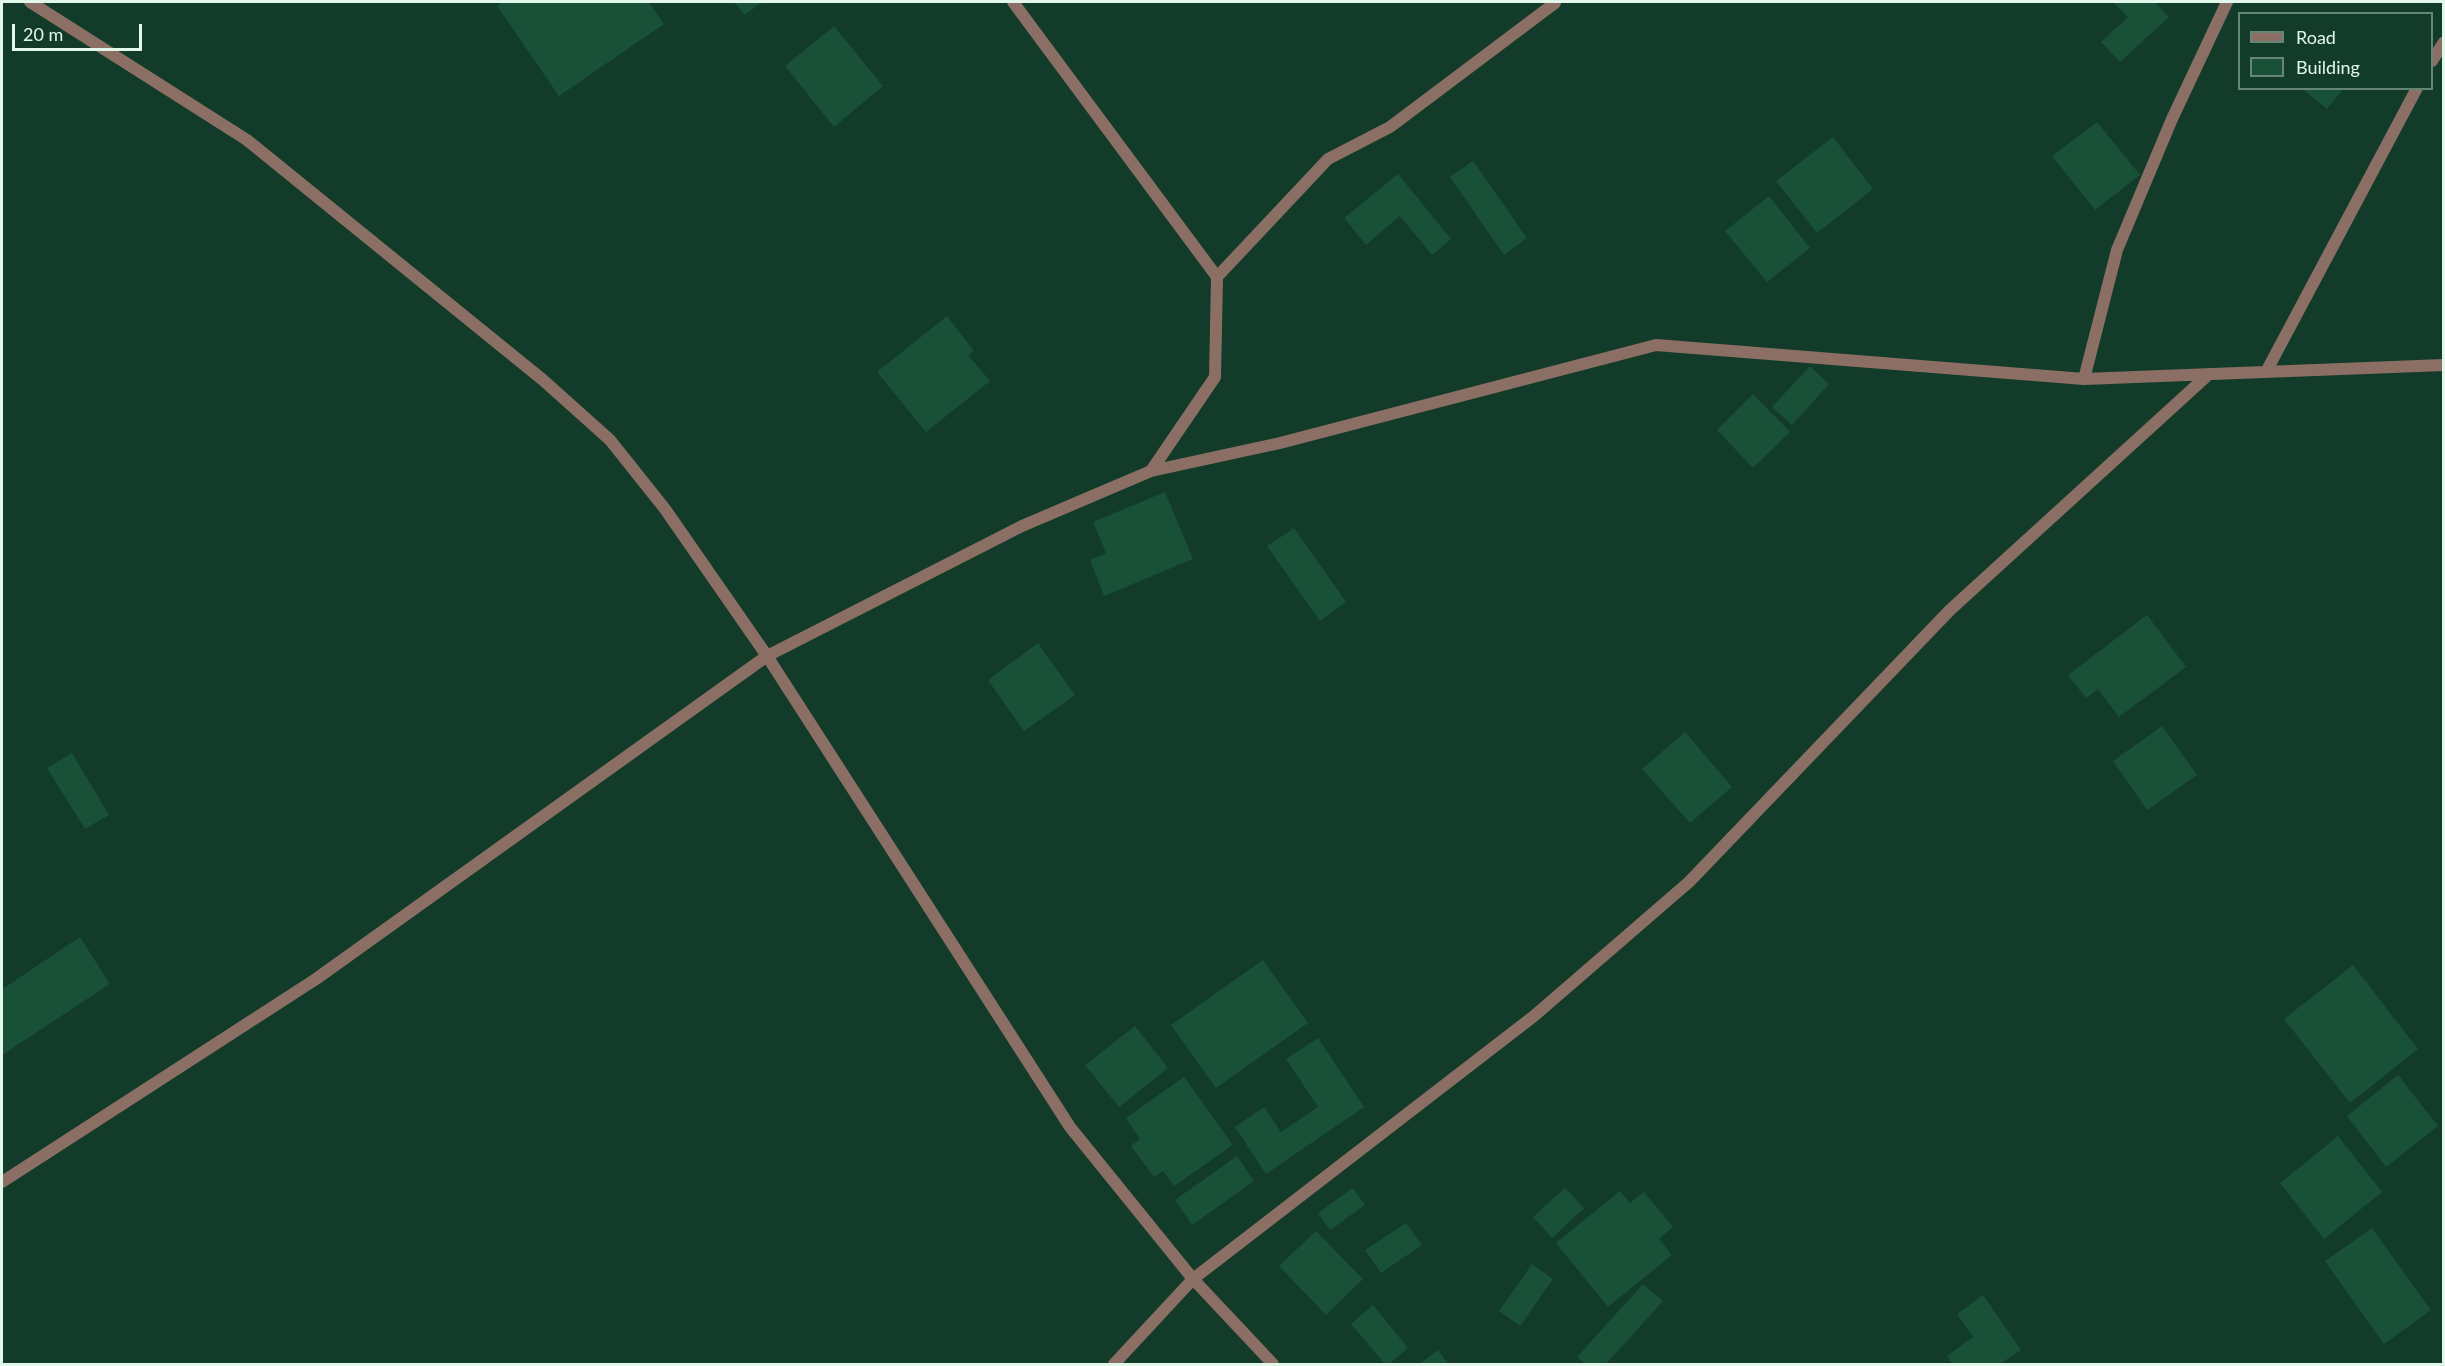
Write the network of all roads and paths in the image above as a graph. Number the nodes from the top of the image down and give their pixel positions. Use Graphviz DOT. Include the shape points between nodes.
graph roads {
  1 [pos="30,2"];
  2 [pos="1013,2"];
  3 [pos="2227,2"];
  4 [pos="1555,3"];
  5 [pos="45,5"];
  6 [pos="2444,42"];
  7 [pos="2433,59"];
  8 [pos="2416,90"];
  9 [pos="1217,277"];
  10 [pos="2444,365"];
  11 [pos="2266,372"];
  12 [pos="2209,374"];
  13 [pos="2084,379"];
  14 [pos="1150,471"];
  15 [pos="767,656"];
  16 [pos="2,1182"];
  17 [pos="1193,1280"];
  18 [pos="1114,1365"];
  19 [pos="1273,1365"];
  1 -- 5 [label="street"];
  2 -- 9 [label="street"];
  3 -- 13 [label="street" via="2117,250"];
  4 -- 9 [label="street" via="1390,127 1328,159"];
  5 -- 15 [label="street" via="247,140 551,387 610,440 652,492"];
  6 -- 7 [label="street"];
  8 -- 11 [label="street"];
  9 -- 14 [label="street" via="1215,377"];
  10 -- 11 [label="street"];
  11 -- 12 [label="street"];
  12 -- 13 [label="street"];
  12 -- 17 [label="street" via="1950,610 1689,882 1534,1016"];
  13 -- 14 [label="street" via="1656,345 1280,444"];
  14 -- 15 [label="street" via="1022,526"];
  15 -- 16 [label="street" via="316,979"];
  15 -- 17 [label="street" via="1070,1127"];
  17 -- 18 [label="street"];
  17 -- 19 [label="street"];
}
